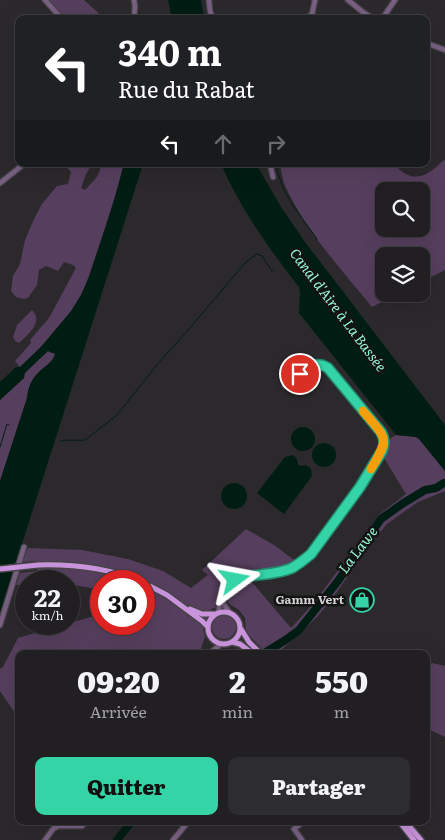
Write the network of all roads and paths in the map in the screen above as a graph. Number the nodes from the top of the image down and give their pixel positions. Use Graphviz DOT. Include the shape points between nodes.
graph roads {
  1 [pos="44,0"];
  2 [pos="134,0"];
  3 [pos="208,0"];
  4 [pos="315,0"];
  5 [pos="348,0"];
  6 [pos="396,0"];
  7 [pos="58,15"];
  8 [pos="134,15"];
  9 [pos="212,15"];
  10 [pos="311,15"];
  11 [pos="367,15"];
  12 [pos="385,15"];
  13 [pos="430,44"];
  14 [pos="445,50"];
  15 [pos="20,167"];
  16 [pos="271,167"];
  17 [pos="273,177"];
  18 [pos="0,183"];
  19 [pos="285,386"];
  20 [pos="24,547"];
  21 [pos="0,570"];
  22 [pos="100,570"];
  23 [pos="155,588"];
  24 [pos="221,600"];
  25 [pos="182,606"];
  26 [pos="229,612"];
  27 [pos="216,614"];
  28 [pos="0,625"];
  29 [pos="207,626"];
  30 [pos="240,628"];
  31 [pos="232,642"];
  32 [pos="221,644"];
  33 [pos="214,650"];
  34 [pos="252,650"];
  35 [pos="256,650"];
  36 [pos="83,825"];
  37 [pos="186,825"];
  38 [pos="299,825"];
  39 [pos="402,825"];
  40 [pos="409,825"];
  41 [pos="45,840"];
  42 [pos="173,840"];
  43 [pos="302,840"];
  44 [pos="414,840"];
  45 [pos="421,840"];
  1 -- 7 [label="street"];
  2 -- 8 [label="street"];
  3 -- 9 [label="street"];
  4 -- 10 [label="street"];
  5 -- 11 [label="street"];
  6 -- 12 [label="street"];
  13 -- 14 [label="street"];
  15 -- 18 [label="street"];
  16 -- 17 [label="street"];
  19 -- 24 [label="street" via="316,364 322,364 381,432 384,445 360,487 311,554 291,569 235,580 223,591"];
  20 -- 28 [label="street"];
  21 -- 22 [label="main road, bridge" via="56,565"];
  23 -- 25 [label="main road"];
  24 -- 26 [label="street"];
  24 -- 27 [label="street"];
  25 -- 27 [label="main road" via="202,614"];
  25 -- 29 [label="main road"];
  26 -- 27 [label="main road"];
  26 -- 30 [label="main road" via="237,618"];
  27 -- 29 [label="main road"];
  29 -- 32 [label="main road" via="210,637"];
  30 -- 31 [label="main road"];
  30 -- 35 [label="main road"];
  31 -- 32 [label="main road"];
  31 -- 34 [label="main road"];
  32 -- 33 [label="street"];
  36 -- 41 [label="street" via="58,826"];
  37 -- 42 [label="street"];
  38 -- 43 [label="street" via="294,829"];
  39 -- 44 [label="main road"];
  40 -- 45 [label="main road"];
}
